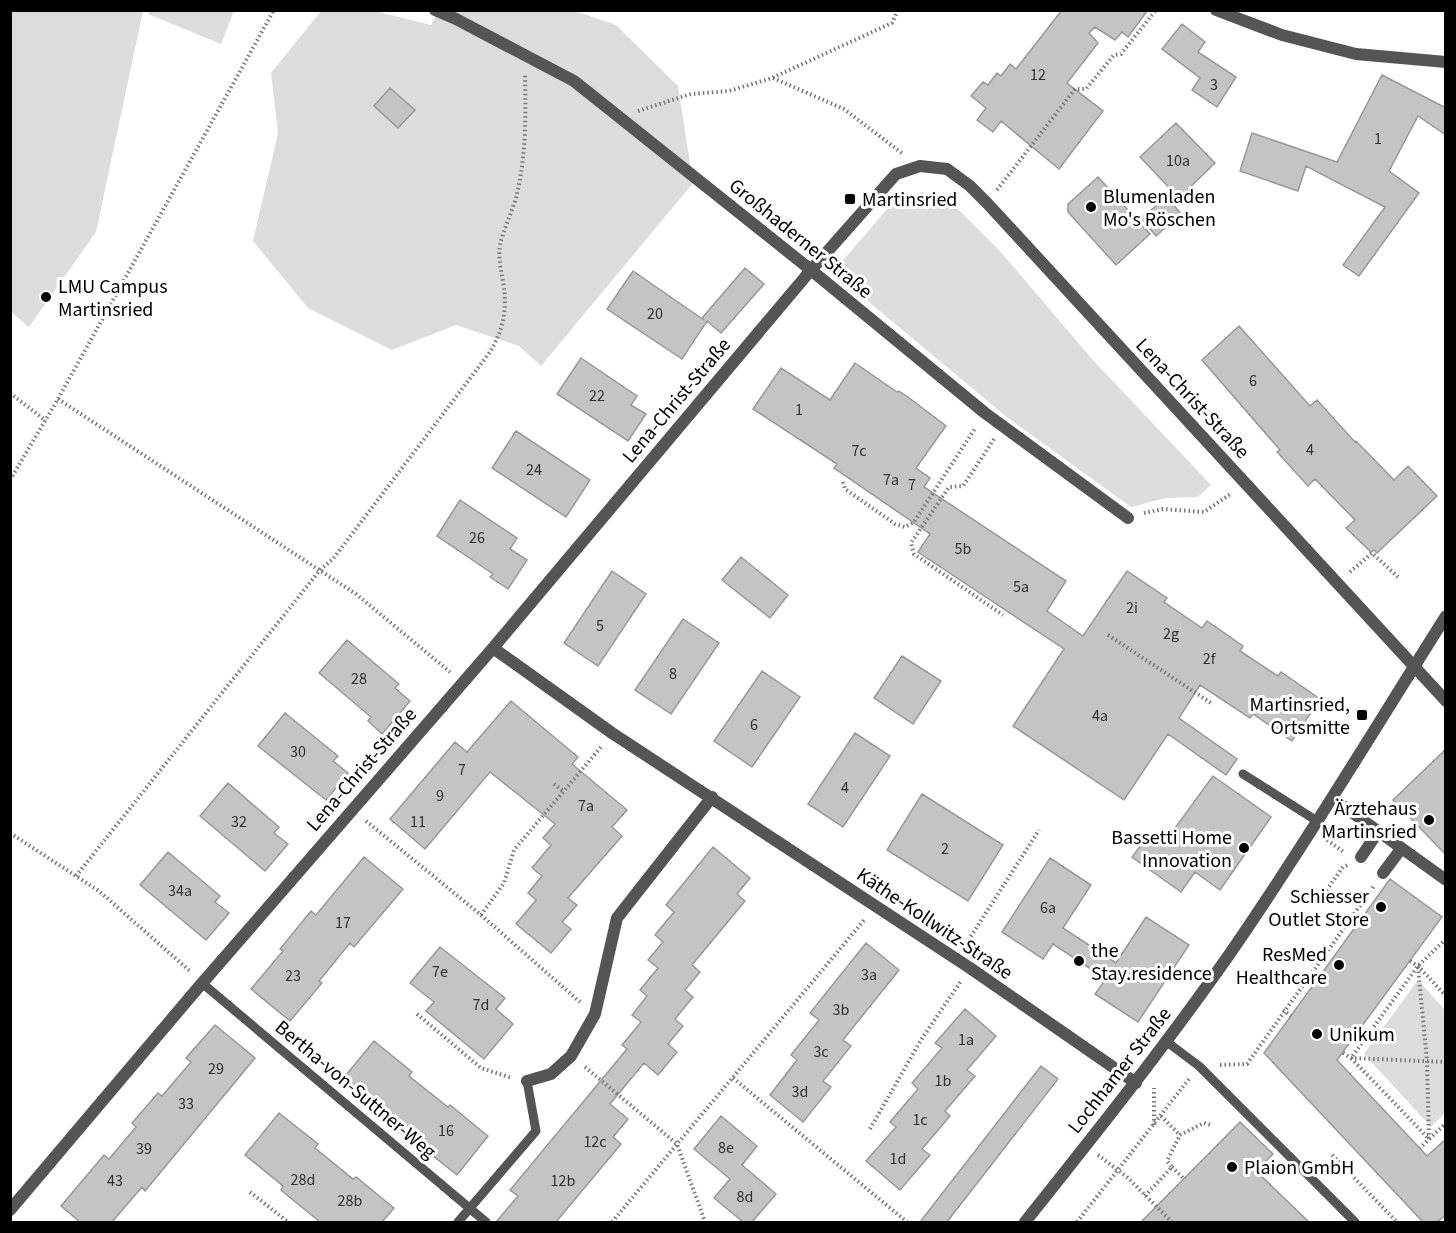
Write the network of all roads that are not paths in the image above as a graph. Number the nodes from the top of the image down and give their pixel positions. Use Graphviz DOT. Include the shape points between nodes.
graph roads {
  1 [pos="435,10"];
  2 [pos="1216,10"];
  3 [pos="1446,62"];
  4 [pos="811,270"];
  5 [pos="1128,518"];
  6 [pos="1446,616"];
  7 [pos="493,648"];
  8 [pos="1414,666"];
  9 [pos="1446,701"];
  10 [pos="1243,774"];
  11 [pos="712,797"];
  12 [pos="1343,806"];
  13 [pos="1317,820"];
  14 [pos="1378,832"];
  15 [pos="1401,849"];
  16 [pos="1361,857"];
  17 [pos="1383,873"];
  18 [pos="1446,880"];
  19 [pos="202,983"];
  20 [pos="1167,1042"];
  21 [pos="527,1081"];
  22 [pos="1136,1083"];
  23 [pos="469,1209"];
  24 [pos="10,1210"];
  25 [pos="458,1222"];
  26 [pos="486,1222"];
  27 [pos="1025,1222"];
  28 [pos="1355,1222"];
  1 -- 4 [label="street, Großhaderner Straße" via="574,81"];
  2 -- 3 [label="street" via="1282,35 1356,54"];
  4 -- 5 [label="street, Großhaderner Straße" via="1002,427"];
  4 -- 7 [label="street, Lena-Christ-Straße"];
  4 -- 8 [label="street, Lena-Christ-Straße" via="896,174 920,166 947,169 987,203"];
  6 -- 8 [label="street, Lochhamer Straße"];
  7 -- 11 [label="street, Käthe-Kollwitz-Straße" via="612,734"];
  7 -- 19 [label="street, Lena-Christ-Straße"];
  8 -- 9 [label="street, Lena-Christ-Straße"];
  8 -- 13 [label="street, Lochhamer Straße"];
  10 -- 13 [label="lane"];
  11 -- 21 [label="street" via="617,918 595,1014 571,1056 551,1074"];
  11 -- 22 [label="street, Käthe-Kollwitz-Straße"];
  12 -- 14 [label="street"];
  13 -- 20 [label="street, Lochhamer Straße"];
  14 -- 15 [label="street"];
  14 -- 16 [label="street"];
  15 -- 17 [label="street"];
  15 -- 18 [label="street"];
  19 -- 23 [label="lane, Bertha-von-Suttner-Weg"];
  19 -- 24 [label="street, Lena-Christ-Straße"];
  20 -- 22 [label="street, Lochhamer Straße"];
  20 -- 28 [label="lane" via="1199,1066"];
  21 -- 23 [label="lane" via="536,1131"];
  22 -- 27 [label="street, Lochhamer Straße"];
  23 -- 25 [label="lane"];
  23 -- 26 [label="lane, Bertha-von-Suttner-Weg"];
}
